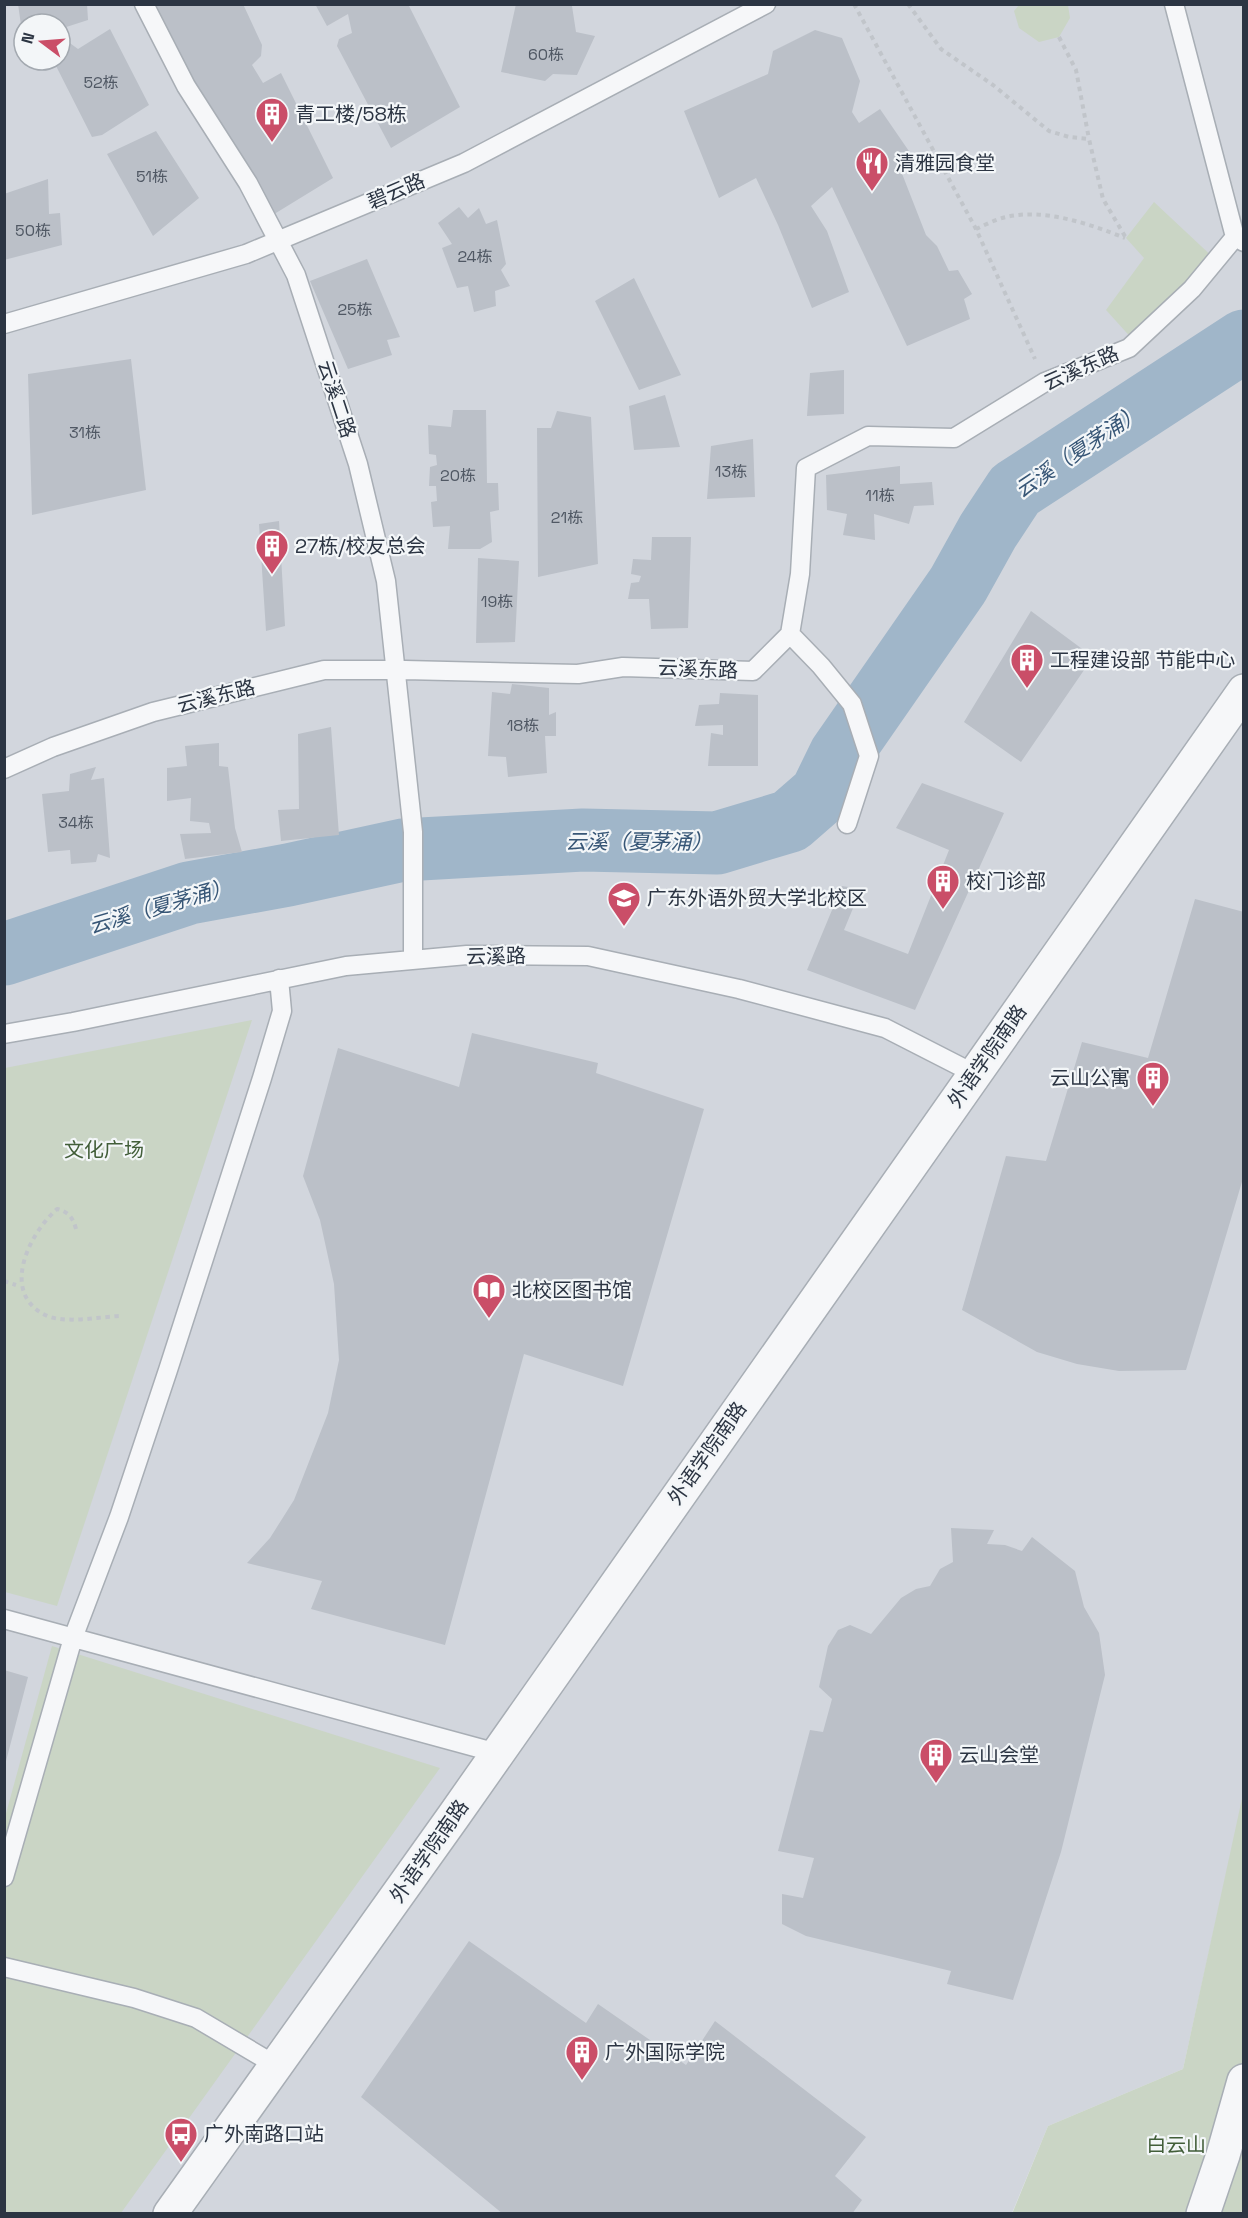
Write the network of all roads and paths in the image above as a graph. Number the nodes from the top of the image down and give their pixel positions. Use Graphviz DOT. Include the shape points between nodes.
graph roads {
  1 [pos="144,4"];
  2 [pos="766,4"];
  3 [pos="854,4"];
  4 [pos="908,4"];
  5 [pos="1174,4"];
  6 [pos="1059,37"];
  7 [pos="1089,139"];
  8 [pos="976,229"];
  9 [pos="1240,239"];
  10 [pos="278,241"];
  11 [pos="4,324"];
  12 [pos="1045,382"];
  13 [pos="790,634"];
  14 [pos="395,669"];
  15 [pos="1244,691"];
  16 [pos="4,769"];
  17 [pos="847,824"];
  18 [pos="413,960"];
  19 [pos="279,979"];
  20 [pos="4,1034"];
  21 [pos="975,1074"];
  22 [pos="76,1229"];
  23 [pos="16,1270"];
  24 [pos="16,1278"];
  25 [pos="4,1281"];
  26 [pos="16,1285"];
  27 [pos="120,1316"];
  28 [pos="4,1619"];
  29 [pos="73,1638"];
  30 [pos="497,1754"];
  31 [pos="4,1877"];
  32 [pos="4,1967"];
  33 [pos="277,2066"];
  34 [pos="1244,2081"];
  35 [pos="170,2214"];
  36 [pos="1203,2214"];
  1 -- 10 [label="lane, 云溪二路" via="186,86 248,183"];
  2 -- 10 [label="lane, 碧云路" via="464,163"];
  3 -- 8 [label="path"];
  4 -- 7 [label="path" via="941,49 1049,130"];
  5 -- 9 [label="lane"];
  6 -- 7 [label="path" via="1076,70"];
  7 -- 8 [label="path" via="1103,199 1126,238 1096,226 1030,214 1005,217"];
  8 -- 12 [label="path"];
  9 -- 12 [label="lane, 云溪东路" via="1129,348"];
  10 -- 11 [label="lane, 碧云路" via="246,254"];
  10 -- 14 [label="lane, 云溪二路" via="296,275 358,464 386,582"];
  12 -- 13 [label="lane, 云溪东路" via="954,438 868,436 806,468 800,574"];
  13 -- 14 [label="lane, 云溪东路" via="753,671 623,667 578,674"];
  13 -- 17 [label="lane" via="852,704 869,756"];
  14 -- 16 [label="lane, 云溪东路" via="324,670 153,712 53,747"];
  14 -- 18 [label="lane, 云溪二路" via="412,832"];
  15 -- 21 [label="street, 外语学院南路"];
  18 -- 19 [label="lane, 云溪路" via="346,966"];
  18 -- 21 [label="lane, 云溪路" via="588,956 739,989 885,1028"];
  19 -- 20 [label="lane, 云溪路"];
  19 -- 29 [label="lane" via="282,1011 262,1078 168,1370"];
  21 -- 30 [label="street, 外语学院南路"];
  22 -- 23 [label="path" via="74,1219 57,1209 21,1254"];
  24 -- 26 [label="path"];
  25 -- 26 [label="path"];
  26 -- 27 [label="path" via="28,1306 51,1317"];
  28 -- 29 [label="lane"];
  29 -- 30 [label="lane"];
  29 -- 31 [label="lane"];
  30 -- 33 [label="street, 外语学院南路"];
  32 -- 33 [label="lane" via="134,1998 196,2018"];
  33 -- 35 [label="street, 外语学院南路"];
  34 -- 36 [label="street"];
}
